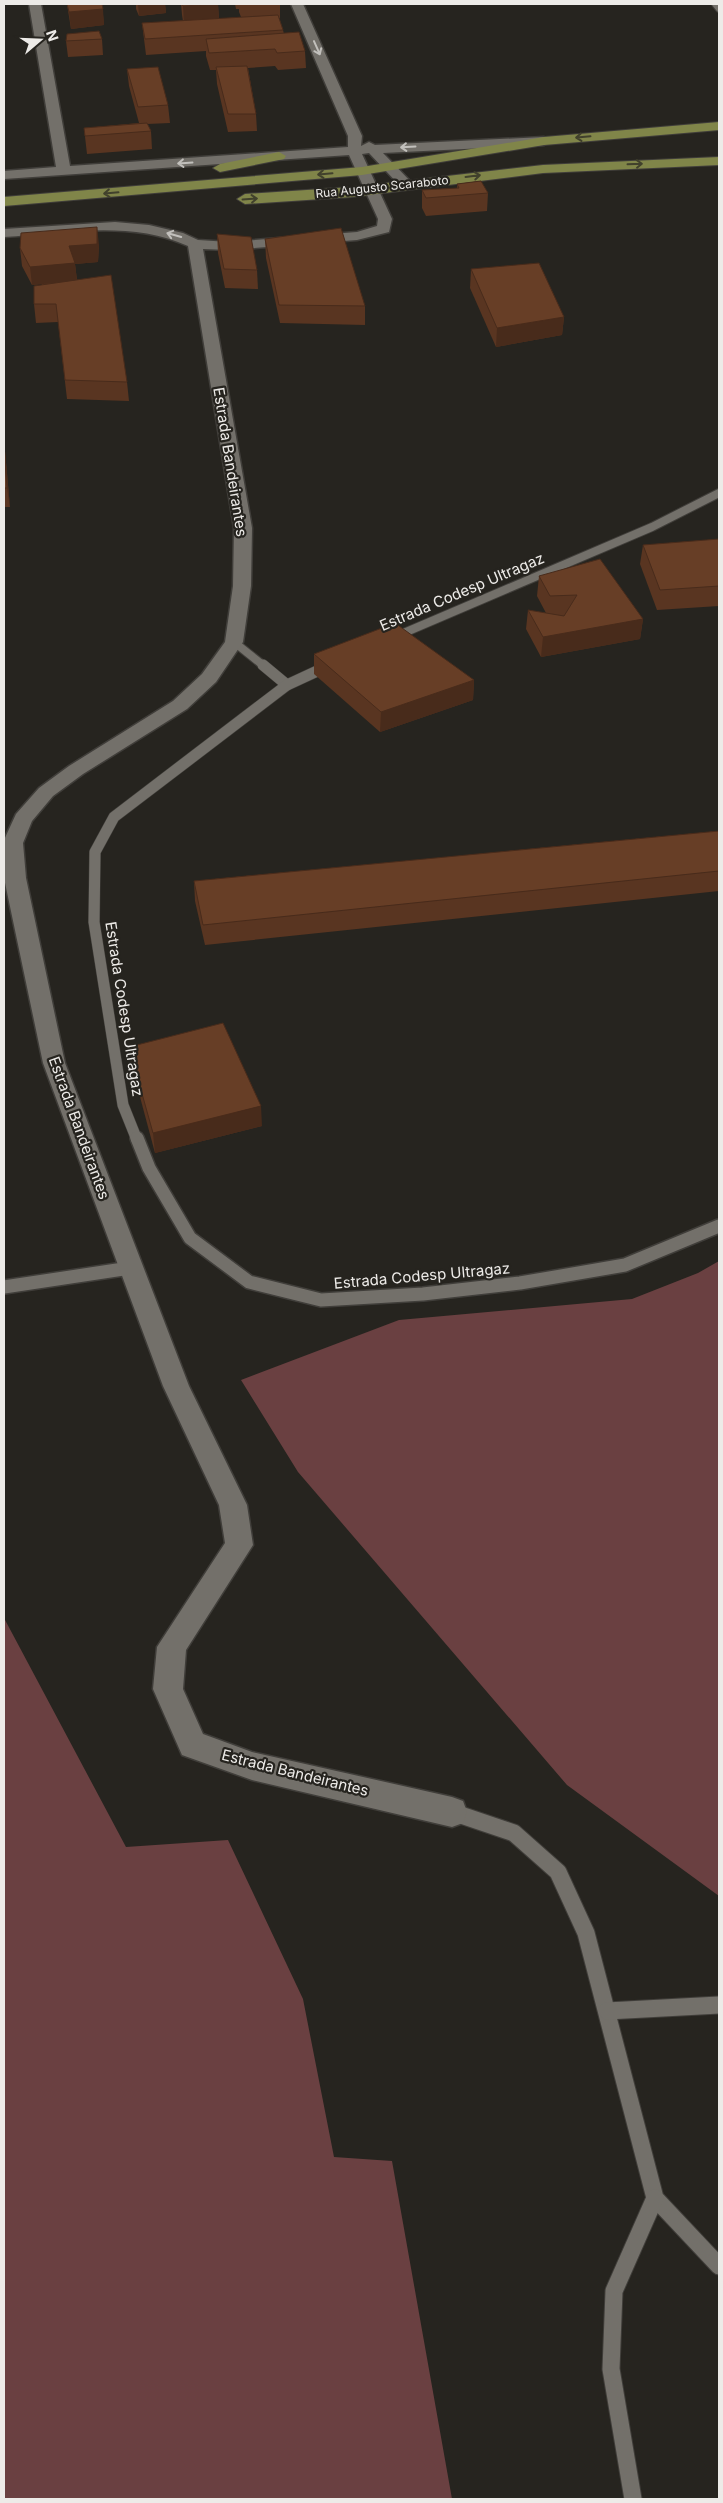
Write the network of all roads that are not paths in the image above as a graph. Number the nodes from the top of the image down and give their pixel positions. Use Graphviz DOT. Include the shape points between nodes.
graph roads {
  1 [pos="35,4"];
  2 [pos="297,4"];
  3 [pos="714,4"];
  4 [pos="719,9"];
  5 [pos="719,126"];
  6 [pos="355,136"];
  7 [pos="544,141"];
  8 [pos="374,149"];
  9 [pos="354,151"];
  10 [pos="279,156"];
  11 [pos="719,161"];
  12 [pos="391,167"];
  13 [pos="362,171"];
  14 [pos="64,172"];
  15 [pos="4,175"];
  16 [pos="407,186"];
  17 [pos="373,190"];
  18 [pos="132,191"];
  19 [pos="233,200"];
  20 [pos="4,202"];
  21 [pos="43,206"];
  22 [pos="94,210"];
  23 [pos="4,216"];
  24 [pos="4,233"];
  25 [pos="194,244"];
  26 [pos="719,493"];
  27 [pos="384,641"];
  28 [pos="234,642"];
  29 [pos="342,660"];
  30 [pos="287,685"];
  31 [pos="9,879"];
  32 [pos="719,1226"];
  33 [pos="130,1268"];
  34 [pos="4,1287"];
  35 [pos="452,1812"];
  36 [pos="719,2005"];
  37 [pos="607,2011"];
  38 [pos="655,2198"];
  39 [pos="719,2266"];
  40 [pos="633,2499"];
  1 -- 14 [label="street"];
  2 -- 6 [label="street, one-way"];
  3 -- 4 [label="lane"];
  5 -- 7 [label="main road, Rua Augusto Scaraboto, one-way"];
  6 -- 8 [label="street"];
  6 -- 9 [label="street"];
  7 -- 8 [label="street, Rua Augusto Scaraboto, one-way"];
  7 -- 12 [label="main road, Rua Augusto Scaraboto"];
  8 -- 9 [label="street, Rua Augusto Scaraboto"];
  8 -- 12 [label="street"];
  9 -- 10 [label="street, Rua Augusto Scaraboto"];
  9 -- 13 [label="street"];
  10 -- 14 [label="street, Rua Augusto Scaraboto, one-way"];
  10 -- 18 [label="main road"];
  16 -- 11 [label="main road, Rua Augusto Scaraboto, one-way" via="543,169"];
  12 -- 13 [label="main road, Rua Augusto Scaraboto"];
  12 -- 16 [label="street"];
  13 -- 17 [label="street"];
  13 -- 18 [label="main road, Rua Augusto Scaraboto, one-way"];
  14 -- 15 [label="street, Rua Augusto Scaraboto"];
  16 -- 17 [label="main road, Rua Augusto Scaraboto"];
  19 -- 17 [label="main road, Rua Augusto Scaraboto, one-way"];
  17 -- 25 [label="street" via="385,219 384,229 357,236 229,246"];
  18 -- 21 [label="main road, Rua Augusto Scaraboto, one-way"];
  20 -- 21 [label="main road"];
  21 -- 22 [label="main road"];
  21 -- 23 [label="main road"];
  25 -- 24 [label="street, one-way" via="178,236 149,229 115,226"];
  25 -- 28 [label="street, Estrada Bandeirantes" via="243,528 242,586"];
  26 -- 27 [label="lane, Estrada Codesp Ultragaz" via="652,527"];
  28 -- 30 [label="lane"];
  28 -- 31 [label="street, Estrada Bandeirantes" via="209,678 180,705 46,792 23,819 12,843"];
  29 -- 30 [label="lane, Estrada Codesp Ultragaz"];
  30 -- 32 [label="lane, Estrada Codesp Ultragaz" via="114,818 95,852 94,922 124,1105 149,1168 190,1238 249,1282 321,1300 423,1294 510,1284 625,1265"];
  31 -- 33 [label="street, Estrada Bandeirantes" via="54,1063"];
  33 -- 34 [label="lane"];
  33 -- 35 [label="street, Estrada Bandeirantes" via="188,1415 232,1505 240,1544 172,1647 168,1689 193,1745 252,1766"];
  35 -- 37 [label="lane" via="514,1833 558,1872 586,1933"];
  36 -- 37 [label="lane"];
  37 -- 38 [label="lane"];
  38 -- 39 [label="lane"];
  38 -- 40 [label="lane" via="614,2291 611,2369"];
}
